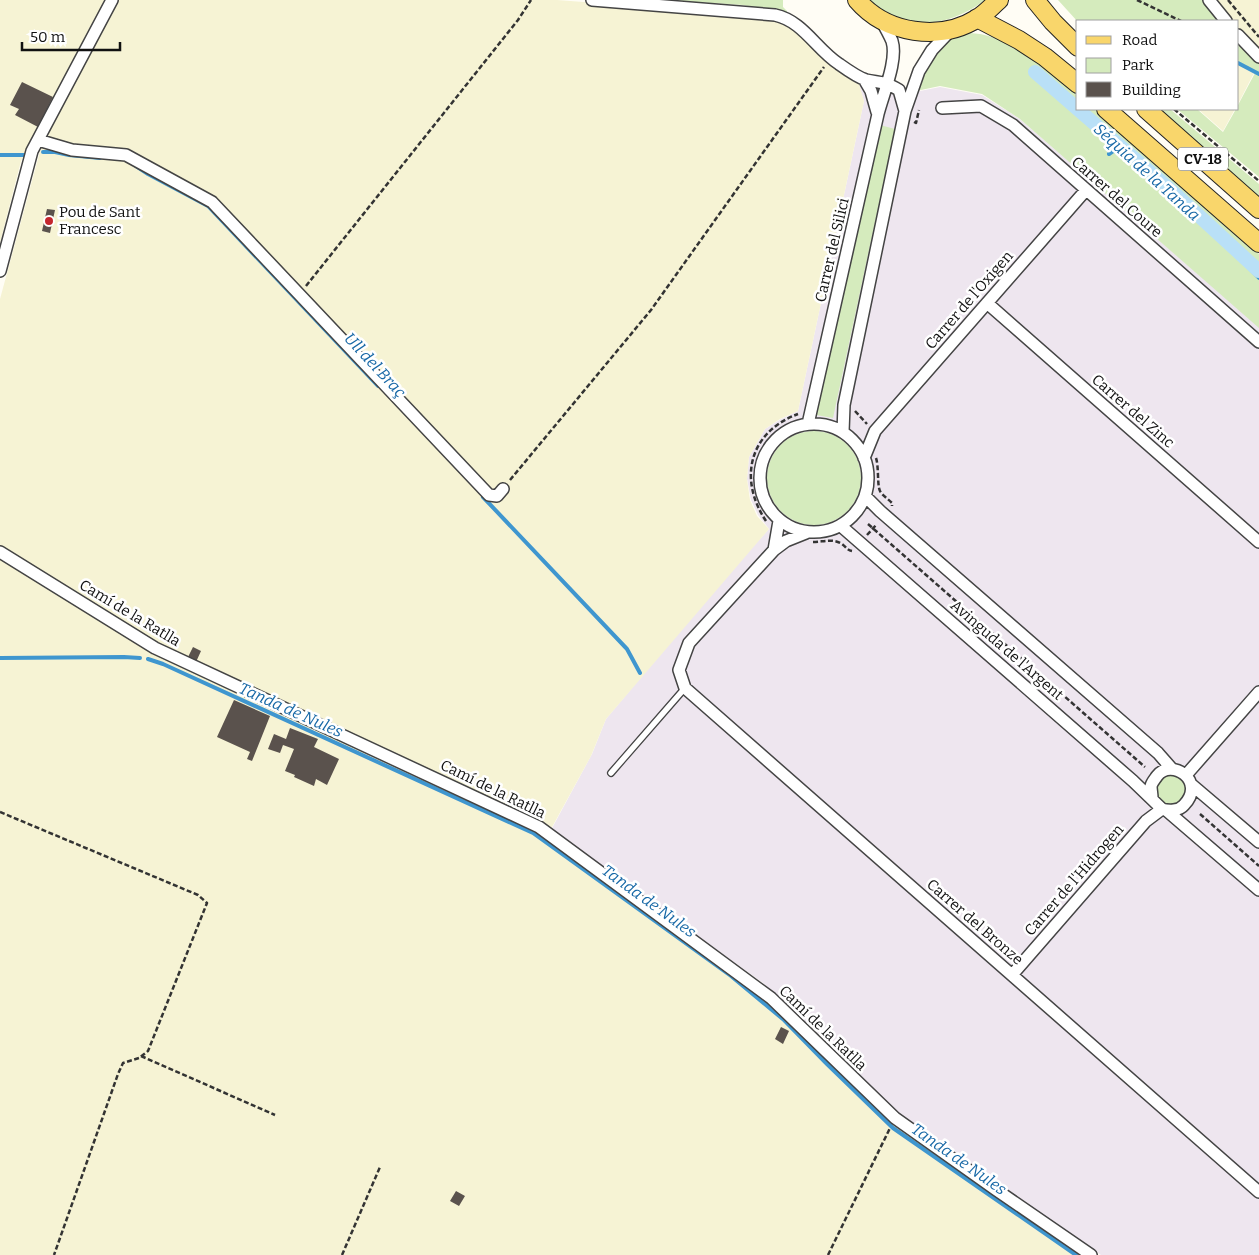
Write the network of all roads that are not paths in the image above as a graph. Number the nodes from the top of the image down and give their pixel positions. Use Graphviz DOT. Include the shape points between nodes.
graph roads {
  1 [pos="112,0"];
  2 [pos="592,0"];
  3 [pos="857,0"];
  4 [pos="999,0"];
  5 [pos="1035,0"];
  6 [pos="1209,0"];
  7 [pos="977,18"];
  8 [pos="882,20"];
  9 [pos="1225,20"];
  10 [pos="952,29"];
  11 [pos="1239,36"];
  12 [pos="1076,46"];
  13 [pos="1259,57"];
  14 [pos="864,79"];
  15 [pos="886,82"];
  16 [pos="1076,82"];
  17 [pos="942,108"];
  18 [pos="1107,110"];
  19 [pos="1147,110"];
  20 [pos="905,111"];
  21 [pos="878,114"];
  22 [pos="38,140"];
  23 [pos="1086,190"];
  24 [pos="1259,208"];
  25 [pos="1259,242"];
  26 [pos="0,271"];
  27 [pos="987,303"];
  28 [pos="1259,342"];
  29 [pos="808,424"];
  30 [pos="875,431"];
  31 [pos="847,436"];
  32 [pos="864,458"];
  33 [pos="503,489"];
  34 [pos="865,496"];
  35 [pos="779,521"];
  36 [pos="841,526"];
  37 [pos="806,533"];
  38 [pos="1259,542"];
  39 [pos="774,550"];
  40 [pos="0,552"];
  41 [pos="684,688"];
  42 [pos="1259,692"];
  43 [pos="1172,769"];
  44 [pos="611,773"];
  45 [pos="1189,780"];
  46 [pos="1152,798"];
  47 [pos="1164,809"];
  48 [pos="1259,842"];
  49 [pos="1259,890"];
  50 [pos="1012,974"];
  51 [pos="1259,1192"];
  52 [pos="1091,1255"];
  1 -- 22 [label="street"];
  2 -- 14 [label="street" via="785,17 839,65"];
  3 -- 8 [label="main road"];
  4 -- 7 [label="main road"];
  5 -- 12 [label="main road"];
  6 -- 9 [label="street"];
  7 -- 10 [label="main road"];
  7 -- 16 [label="main road" via="1019,40"];
  8 -- 10 [label="main road" via="898,28 916,31"];
  8 -- 15 [label="street, Carrer del Silici" via="894,54"];
  10 -- 20 [label="street" via="932,50"];
  11 -- 13 [label="street"];
  14 -- 15 [label="street"];
  14 -- 21 [label="street" via="872,91"];
  15 -- 20 [label="street" via="899,90"];
  15 -- 21 [label="street, Carrer del Silici"];
  17 -- 23 [label="street, Carrer del Coure" via="981,106 1013,125"];
  18 -- 25 [label="main road, CV-18"];
  19 -- 24 [label="main road, CV-18"];
  20 -- 31 [label="street" via="844,404"];
  21 -- 29 [label="street, Carrer del Silici"];
  22 -- 26 [label="street" via="32,151"];
  22 -- 33 [label="street" via="72,150 126,155 212,202 489,495 497,496"];
  23 -- 27 [label="street, Carrer de l'Oxigen"];
  23 -- 28 [label="street, Carrer del Coure"];
  27 -- 30 [label="street, Carrer de l'Oxigen"];
  27 -- 38 [label="street, Carrer del Zinc"];
  29 -- 31 [label="street" via="826,425"];
  29 -- 35 [label="street" via="790,429 775,440 764,455 760,472 761,491 768,508"];
  30 -- 31 [label="street"];
  30 -- 32 [label="street, Carrer de l'Oxigen"];
  31 -- 32 [label="street"];
  32 -- 34 [label="street" via="868,471"];
  34 -- 36 [label="street" via="856,512"];
  34 -- 43 [label="street, Avinguda de l'Argent" via="1158,753"];
  35 -- 37 [label="street"];
  35 -- 39 [label="street"];
  36 -- 37 [label="street"];
  36 -- 46 [label="street, Avinguda de l'Argent"];
  37 -- 39 [label="street"];
  39 -- 41 [label="street" via="690,643 679,670"];
  40 -- 52 [label="street, Camí de la Ratlla" via="156,648 539,827 771,998 895,1118"];
  41 -- 44 [label="lane"];
  41 -- 50 [label="street, Carrer del Bronze"];
  42 -- 45 [label="street"];
  43 -- 45 [label="street" via="1180,771"];
  43 -- 46 [label="street" via="1159,773 1155,778 1151,784"];
  45 -- 47 [label="street" via="1190,799 1180,809"];
  45 -- 48 [label="street"];
  46 -- 47 [label="street"];
  47 -- 49 [label="street"];
  47 -- 50 [label="street, Carrer de l'Hidrogen" via="1146,821"];
  50 -- 51 [label="street, Carrer del Bronze"];
}
